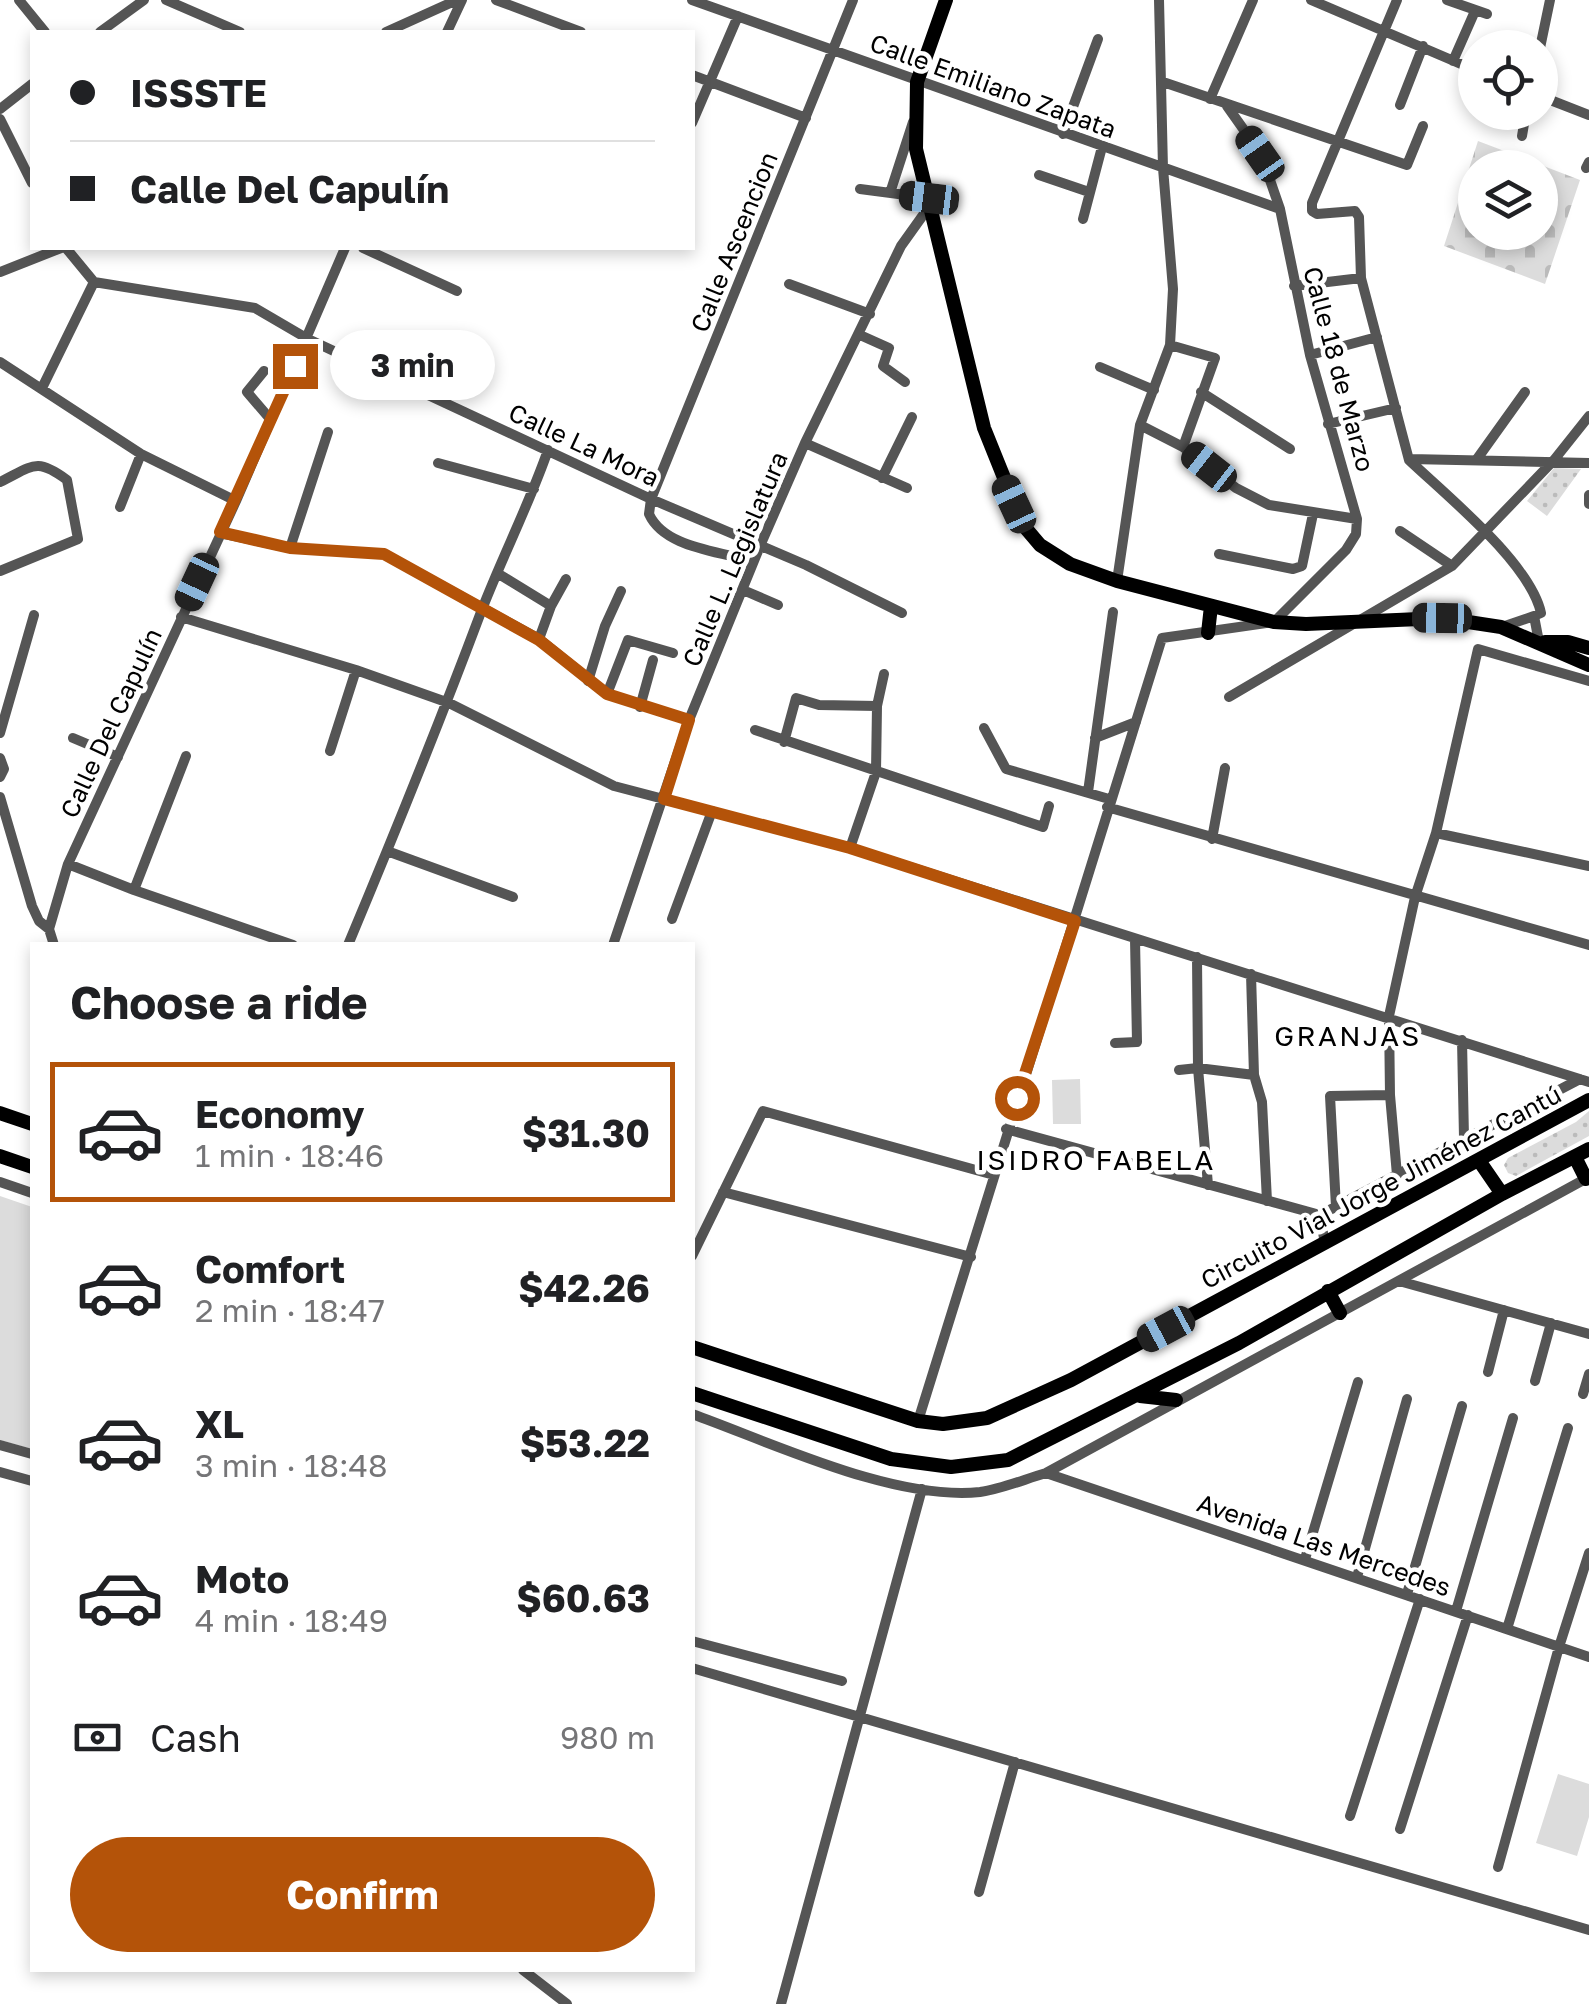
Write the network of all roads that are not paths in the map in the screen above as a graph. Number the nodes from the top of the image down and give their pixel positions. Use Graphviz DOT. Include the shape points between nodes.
graph roads {
  1 [pos="20,0"];
  2 [pos="144,0"];
  3 [pos="166,0"];
  4 [pos="459,0"];
  5 [pos="496,0"];
  6 [pos="692,0"];
  7 [pos="854,0"];
  8 [pos="946,0"];
  9 [pos="1159,0"];
  10 [pos="1253,0"];
  11 [pos="1311,0"];
  12 [pos="1397,0"];
  13 [pos="1447,0"];
  14 [pos="1550,0"];
  15 [pos="724,5"];
  16 [pos="738,16"];
  17 [pos="43,30"];
  18 [pos="103,30"];
  19 [pos="230,30"];
  20 [pos="391,30"];
  21 [pos="448,30"];
  22 [pos="577,30"];
  23 [pos="1386,30"];
  24 [pos="1544,30"];
  25 [pos="1098,39"];
  26 [pos="1423,46"];
  27 [pos="833,50"];
  28 [pos="1452,61"];
  29 [pos="1458,63"];
  30 [pos="695,76"];
  31 [pos="711,82"];
  32 [pos="917,82"];
  33 [pos="1163,82"];
  34 [pos="30,86"];
  35 [pos="1210,99"];
  36 [pos="1558,103"];
  37 [pos="1400,105"];
  38 [pos="1228,106"];
  39 [pos="0,109"];
  40 [pos="915,115"];
  41 [pos="1589,116"];
  42 [pos="695,117"];
  43 [pos="806,118"];
  44 [pos="0,120"];
  45 [pos="1423,126"];
  46 [pos="1523,130"];
  47 [pos="1063,134"];
  48 [pos="1522,136"];
  49 [pos="1339,140"];
  50 [pos="1102,147"];
  51 [pos="1163,168"];
  52 [pos="1039,175"];
  53 [pos="30,179"];
  54 [pos="860,189"];
  55 [pos="1090,192"];
  56 [pos="890,193"];
  57 [pos="930,201"];
  58 [pos="1280,209"];
  59 [pos="1082,220"];
  60 [pos="59,250"];
  61 [pos="66,250"];
  62 [pos="344,250"];
  63 [pos="367,250"];
  64 [pos="0,272"];
  65 [pos="1362,278"];
  66 [pos="94,282"];
  67 [pos="790,284"];
  68 [pos="1294,286"];
  69 [pos="457,291"];
  70 [pos="870,314"];
  71 [pos="860,335"];
  72 [pos="1377,337"];
  73 [pos="308,339"];
  74 [pos="1170,344"];
  75 [pos="1310,355"];
  76 [pos="0,362"];
  77 [pos="1100,366"];
  78 [pos="264,372"];
  79 [pos="905,382"];
  80 [pos="42,388"];
  81 [pos="1154,390"];
  82 [pos="1202,392"];
  83 [pos="1525,392"];
  84 [pos="1396,408"];
  85 [pos="1589,416"];
  86 [pos="912,417"];
  87 [pos="270,420"];
  88 [pos="1328,424"];
  89 [pos="1140,425"];
  90 [pos="328,432"];
  91 [pos="804,444"];
  92 [pos="1182,446"];
  93 [pos="1290,449"];
  94 [pos="548,450"];
  95 [pos="141,454"];
  96 [pos="1477,459"];
  97 [pos="1409,460"];
  98 [pos="1554,460"];
  99 [pos="438,463"];
  100 [pos="1589,463"];
  101 [pos="882,478"];
  102 [pos="0,482"];
  103 [pos="907,488"];
  104 [pos="534,489"];
  105 [pos="1589,495"];
  106 [pos="650,498"];
  107 [pos="236,501"];
  108 [pos="1589,504"];
  109 [pos="120,508"];
  110 [pos="1314,514"];
  111 [pos="1358,519"];
  112 [pos="1400,531"];
  113 [pos="220,532"];
  114 [pos="1486,532"];
  115 [pos="760,546"];
  116 [pos="290,548"];
  117 [pos="1219,554"];
  118 [pos="739,558"];
  119 [pos="1452,566"];
  120 [pos="0,570"];
  121 [pos="497,573"];
  122 [pos="566,579"];
  123 [pos="1118,581"];
  124 [pos="743,590"];
  125 [pos="621,591"];
  126 [pos="778,605"];
  127 [pos="551,606"];
  128 [pos="1211,606"];
  129 [pos="482,609"];
  130 [pos="1113,612"];
  131 [pos="902,613"];
  132 [pos="34,615"];
  133 [pos="1534,616"];
  134 [pos="181,617"];
  135 [pos="1360,621"];
  136 [pos="1274,622"];
  137 [pos="1501,628"];
  138 [pos="1208,633"];
  139 [pos="539,640"];
  140 [pos="1539,642"];
  141 [pos="1589,648"];
  142 [pos="673,653"];
  143 [pos="653,660"];
  144 [pos="1589,665"];
  145 [pos="356,670"];
  146 [pos="884,674"];
  147 [pos="588,680"];
  148 [pos="1589,681"];
  149 [pos="607,694"];
  150 [pos="1229,697"];
  151 [pos="448,703"];
  152 [pos="877,706"];
  153 [pos="640,707"];
  154 [pos="689,720"];
  155 [pos="1136,722"];
  156 [pos="984,728"];
  157 [pos="755,730"];
  158 [pos="0,733"];
  159 [pos="73,738"];
  160 [pos="1096,738"];
  161 [pos="784,742"];
  162 [pos="330,750"];
  163 [pos="186,756"];
  164 [pos="118,757"];
  165 [pos="0,758"];
  166 [pos="1225,768"];
  167 [pos="876,772"];
  168 [pos="0,777"];
  169 [pos="1088,792"];
  170 [pos="0,797"];
  171 [pos="664,799"];
  172 [pos="1108,803"];
  173 [pos="1050,806"];
  174 [pos="712,811"];
  175 [pos="1436,833"];
  176 [pos="1212,839"];
  177 [pos="850,848"];
  178 [pos="388,851"];
  179 [pos="68,864"];
  180 [pos="1589,866"];
  181 [pos="134,890"];
  182 [pos="513,897"];
  183 [pos="1416,897"];
  184 [pos="672,919"];
  185 [pos="1075,921"];
  186 [pos="49,930"];
  187 [pos="1135,939"];
  188 [pos="53,942"];
  189 [pos="285,942"];
  190 [pos="349,942"];
  191 [pos="614,942"];
  192 [pos="1589,944"];
  193 [pos="1197,958"];
  194 [pos="1251,974"];
  195 [pos="1389,1016"];
  196 [pos="1462,1040"];
  197 [pos="1116,1042"];
  198 [pos="1198,1068"];
  199 [pos="1179,1070"];
  200 [pos="1254,1075"];
  201 [pos="1586,1078"];
  202 [pos="1390,1095"];
  203 [pos="1589,1100"];
  204 [pos="0,1112"];
  205 [pos="30,1123"];
  206 [pos="1006,1129"];
  207 [pos="1464,1138"];
  208 [pos="1589,1150"];
  209 [pos="0,1156"];
  210 [pos="1575,1157"];
  211 [pos="1480,1162"];
  212 [pos="30,1166"];
  213 [pos="994,1175"];
  214 [pos="1397,1175"];
  215 [pos="1588,1178"];
  216 [pos="0,1182"];
  217 [pos="1208,1185"];
  218 [pos="30,1192"];
  219 [pos="723,1192"];
  220 [pos="1502,1194"];
  221 [pos="1268,1201"];
  222 [pos="1336,1207"];
  223 [pos="1320,1215"];
  224 [pos="1325,1244"];
  225 [pos="695,1250"];
  226 [pos="971,1257"];
  227 [pos="1399,1281"];
  228 [pos="1328,1291"];
  229 [pos="1504,1310"];
  230 [pos="1340,1312"];
  231 [pos="1551,1323"];
  232 [pos="1589,1334"];
  233 [pos="695,1348"];
  234 [pos="1488,1372"];
  235 [pos="1589,1374"];
  236 [pos="1535,1381"];
  237 [pos="1358,1382"];
  238 [pos="695,1394"];
  239 [pos="1583,1394"];
  240 [pos="1139,1396"];
  241 [pos="1407,1399"];
  242 [pos="1176,1400"];
  243 [pos="1462,1406"];
  244 [pos="695,1415"];
  245 [pos="1513,1418"];
  246 [pos="918,1422"];
  247 [pos="1568,1428"];
  248 [pos="0,1445"];
  249 [pos="30,1453"];
  250 [pos="0,1472"];
  251 [pos="1046,1473"];
  252 [pos="30,1480"];
  253 [pos="922,1489"];
  254 [pos="1589,1553"];
  255 [pos="1305,1558"];
  256 [pos="1357,1577"];
  257 [pos="1406,1594"];
  258 [pos="1420,1598"];
  259 [pos="1462,1613"];
  260 [pos="1506,1629"];
  261 [pos="695,1642"];
  262 [pos="1559,1647"];
  263 [pos="1589,1658"];
  264 [pos="695,1669"];
  265 [pos="842,1681"];
  266 [pos="860,1716"];
  267 [pos="1015,1762"];
  268 [pos="1350,1816"];
  269 [pos="1400,1828"];
  270 [pos="1498,1867"];
  271 [pos="979,1892"];
  272 [pos="1589,1930"];
  273 [pos="526,1972"];
  274 [pos="567,2004"];
  275 [pos="780,2004"];
  1 -- 17 [label="street"];
  2 -- 18 [label="street"];
  3 -- 19 [label="street"];
  4 -- 20 [label="street"];
  4 -- 21 [label="street"];
  5 -- 22 [label="street"];
  6 -- 15 [label="street, Calle Emiliano Zapata"];
  7 -- 27 [label="street, Calle Ascencion"];
  8 -- 32 [label="main road"];
  9 -- 33 [label="street"];
  10 -- 35 [label="street"];
  11 -- 23 [label="street"];
  12 -- 23 [label="street"];
  13 -- 28 [label="street" via="1481,13"];
  14 -- 24 [label="street"];
  15 -- 16 [label="street, Calle Emiliano Zapata"];
  16 -- 27 [label="street, Calle Emiliano Zapata"];
  16 -- 31 [label="street"];
  23 -- 26 [label="street"];
  23 -- 49 [label="street"];
  25 -- 47 [label="street"];
  26 -- 28 [label="street"];
  26 -- 37 [label="street"];
  27 -- 32 [label="street, Calle Emiliano Zapata"];
  27 -- 43 [label="street, Calle Ascencion"];
  28 -- 29 [label="street"];
  30 -- 31 [label="street"];
  31 -- 42 [label="street"];
  31 -- 43 [label="street"];
  32 -- 40 [label="main road"];
  32 -- 47 [label="street, Calle Emiliano Zapata"];
  33 -- 35 [label="street"];
  33 -- 51 [label="street"];
  34 -- 39 [label="street"];
  35 -- 38 [label="street"];
  36 -- 41 [label="street"];
  38 -- 49 [label="street"];
  38 -- 58 [label="street, Calle 18 de Marzo" via="1260,154"];
  40 -- 56 [label="street"];
  40 -- 57 [label="main road"];
  43 -- 106 [label="street, Calle Ascencion"];
  44 -- 53 [label="street"];
  45 -- 49 [label="street" via="1407,164"];
  46 -- 48 [label="street"];
  47 -- 50 [label="street, Calle Emiliano Zapata"];
  49 -- 65 [label="street" via="1312,211 1355,211"];
  50 -- 51 [label="street, Calle Emiliano Zapata"];
  50 -- 55 [label="street"];
  51 -- 58 [label="street, Calle Emiliano Zapata"];
  51 -- 74 [label="street"];
  52 -- 55 [label="street"];
  54 -- 56 [label="street"];
  55 -- 59 [label="street"];
  56 -- 57 [label="street"];
  57 -- 70 [label="street, Calle L. Legislatura" via="900,246"];
  57 -- 123 [label="main road" via="984,428 1023,525 1070,564"];
  58 -- 68 [label="street, Calle 18 de Marzo"];
  60 -- 64 [label="street"];
  61 -- 66 [label="street"];
  62 -- 73 [label="street, Calle Del Capulín"];
  63 -- 69 [label="street"];
  65 -- 68 [label="street"];
  65 -- 72 [label="street"];
  66 -- 73 [label="street, Calle La Mora" via="255,308"];
  66 -- 80 [label="street"];
  67 -- 70 [label="street"];
  68 -- 75 [label="street, Calle 18 de Marzo"];
  70 -- 71 [label="street, Calle L. Legislatura"];
  71 -- 79 [label="street" via="889,348 883,366"];
  71 -- 91 [label="street, Calle L. Legislatura"];
  72 -- 75 [label="street"];
  72 -- 84 [label="street"];
  73 -- 87 [label="street, Calle Del Capulín"];
  73 -- 94 [label="street, Calle La Mora"];
  74 -- 81 [label="street"];
  74 -- 82 [label="street" via="1215,358"];
  75 -- 88 [label="street, Calle 18 de Marzo"];
  76 -- 80 [label="street"];
  77 -- 81 [label="street"];
  78 -- 87 [label="street" via="247,392"];
  80 -- 95 [label="street"];
  81 -- 89 [label="street"];
  82 -- 92 [label="street"];
  82 -- 93 [label="street"];
  83 -- 96 [label="street"];
  84 -- 88 [label="street"];
  84 -- 97 [label="street"];
  85 -- 98 [label="street"];
  86 -- 101 [label="street"];
  87 -- 107 [label="street, Calle Del Capulín"];
  88 -- 111 [label="street, Calle 18 de Marzo"];
  89 -- 92 [label="street"];
  89 -- 123 [label="street"];
  90 -- 116 [label="street"];
  91 -- 101 [label="street"];
  91 -- 115 [label="street, Calle L. Legislatura"];
  92 -- 110 [label="street" via="1268,506"];
  94 -- 104 [label="street"];
  94 -- 106 [label="street, Calle La Mora"];
  95 -- 107 [label="street"];
  95 -- 109 [label="street"];
  96 -- 97 [label="street"];
  96 -- 98 [label="street"];
  97 -- 114 [label="street"];
  98 -- 100 [label="street"];
  98 -- 114 [label="street"];
  99 -- 104 [label="street"];
  101 -- 103 [label="street"];
  102 -- 120 [label="street" via="48,466 67,480 78,538"];
  104 -- 121 [label="street"];
  105 -- 108 [label="street"];
  106 -- 115 [label="street, Calle La Mora"];
  106 -- 118 [label="street" via="649,514 662,532"];
  107 -- 113 [label="street, Calle Del Capulín"];
  110 -- 111 [label="street"];
  110 -- 117 [label="street" via="1302,566"];
  111 -- 136 [label="street" via="1346,550"];
  112 -- 119 [label="street"];
  113 -- 116 [label="street"];
  113 -- 134 [label="street, Calle Del Capulín"];
  114 -- 119 [label="street"];
  114 -- 133 [label="street" via="1537,593 1541,613"];
  115 -- 124 [label="street, Calle L. Legislatura"];
  115 -- 131 [label="street, Calle La Mora"];
  116 -- 129 [label="street" via="384,554"];
  119 -- 135 [label="street"];
  121 -- 127 [label="street"];
  121 -- 129 [label="street"];
  122 -- 127 [label="street"];
  123 -- 128 [label="main road"];
  124 -- 126 [label="street"];
  124 -- 154 [label="street, Calle L. Legislatura"];
  125 -- 147 [label="street"];
  127 -- 139 [label="street"];
  128 -- 136 [label="main road"];
  128 -- 138 [label="main road"];
  129 -- 139 [label="street"];
  129 -- 151 [label="street"];
  130 -- 160 [label="street"];
  132 -- 158 [label="street"];
  133 -- 137 [label="street"];
  133 -- 140 [label="street"];
  134 -- 145 [label="street"];
  134 -- 164 [label="street, Calle Del Capulín"];
  135 -- 136 [label="main road"];
  135 -- 137 [label="main road" via="1442,618"];
  135 -- 150 [label="street"];
  136 -- 138 [label="street"];
  137 -- 140 [label="main road"];
  138 -- 155 [label="street" via="1162,638"];
  139 -- 147 [label="street"];
  140 -- 141 [label="main road"];
  140 -- 144 [label="main road"];
  142 -- 149 [label="street" via="628,640"];
  143 -- 153 [label="street"];
  145 -- 151 [label="street"];
  145 -- 162 [label="street"];
  146 -- 152 [label="street"];
  147 -- 149 [label="street"];
  148 -- 175 [label="street" via="1478,650"];
  149 -- 153 [label="street"];
  151 -- 171 [label="street" via="614,786"];
  151 -- 178 [label="street"];
  152 -- 161 [label="street" via="796,698"];
  152 -- 167 [label="street"];
  153 -- 154 [label="street"];
  154 -- 171 [label="street, Calle L. Legislatura"];
  155 -- 160 [label="street"];
  155 -- 172 [label="street"];
  156 -- 169 [label="street" via="1006,769"];
  157 -- 161 [label="street"];
  159 -- 164 [label="street"];
  160 -- 169 [label="street"];
  161 -- 167 [label="street"];
  163 -- 181 [label="street"];
  164 -- 179 [label="street, Calle Del Capulín"];
  165 -- 168 [label="street"];
  166 -- 176 [label="street"];
  167 -- 173 [label="street" via="1043,826"];
  167 -- 177 [label="street"];
  169 -- 172 [label="street"];
  170 -- 186 [label="street" via="32,906"];
  171 -- 174 [label="street"];
  171 -- 191 [label="street, Calle L. Legislatura"];
  172 -- 176 [label="street"];
  172 -- 185 [label="street"];
  174 -- 177 [label="street"];
  174 -- 184 [label="street"];
  175 -- 180 [label="street"];
  175 -- 183 [label="street"];
  176 -- 183 [label="street"];
  177 -- 185 [label="street"];
  178 -- 182 [label="street"];
  178 -- 190 [label="street"];
  179 -- 181 [label="street"];
  179 -- 186 [label="street, Calle Del Capulín"];
  181 -- 189 [label="street"];
  183 -- 192 [label="street"];
  183 -- 195 [label="street"];
  185 -- 187 [label="street"];
  185 -- 206 [label="street"];
  186 -- 188 [label="street"];
  187 -- 193 [label="street"];
  187 -- 197 [label="street" via="1137,1042"];
  193 -- 194 [label="street"];
  193 -- 198 [label="street"];
  194 -- 195 [label="street"];
  194 -- 200 [label="street"];
  195 -- 196 [label="street"];
  195 -- 202 [label="street"];
  196 -- 201 [label="street"];
  196 -- 207 [label="street"];
  198 -- 199 [label="street"];
  198 -- 200 [label="street"];
  198 -- 217 [label="street"];
  200 -- 221 [label="street"];
  201 -- 207 [label="street"];
  202 -- 214 [label="street"];
  202 -- 222 [label="street" via="1330,1096"];
  203 -- 211 [label="main road, Circuito Vial Jorge Jiménez Cantú"];
  204 -- 205 [label="main road"];
  206 -- 213 [label="street"];
  206 -- 217 [label="street"];
  207 -- 214 [label="street"];
  208 -- 210 [label="main road"];
  209 -- 212 [label="main road"];
  210 -- 215 [label="main road"];
  210 -- 220 [label="main road"];
  211 -- 220 [label="main road"];
  211 -- 224 [label="main road, Circuito Vial Jorge Jiménez Cantú"];
  213 -- 219 [label="street" via="763,1111"];
  213 -- 226 [label="street"];
  214 -- 222 [label="street"];
  215 -- 227 [label="street"];
  216 -- 218 [label="street"];
  217 -- 221 [label="street"];
  219 -- 225 [label="street"];
  219 -- 226 [label="street"];
  220 -- 228 [label="main road"];
  221 -- 223 [label="street"];
  222 -- 223 [label="street"];
  223 -- 224 [label="street"];
  224 -- 246 [label="main road, Circuito Vial Jorge Jiménez Cantú" via="1009,1410 968,1422"];
  226 -- 246 [label="street"];
  227 -- 229 [label="street"];
  227 -- 230 [label="street"];
  228 -- 230 [label="main road"];
  228 -- 240 [label="main road"];
  229 -- 231 [label="street"];
  229 -- 234 [label="street"];
  230 -- 242 [label="street"];
  231 -- 232 [label="street"];
  231 -- 236 [label="street"];
  233 -- 246 [label="main road, Circuito Vial Jorge Jiménez Cantú"];
  235 -- 239 [label="street"];
  237 -- 255 [label="street"];
  238 -- 240 [label="main road" via="891,1459 951,1467 1008,1460"];
  240 -- 242 [label="main road"];
  241 -- 256 [label="street"];
  242 -- 251 [label="street"];
  243 -- 257 [label="street"];
  244 -- 253 [label="street"];
  245 -- 259 [label="street"];
  247 -- 260 [label="street"];
  248 -- 249 [label="street"];
  250 -- 252 [label="street"];
  251 -- 253 [label="street" via="980,1492"];
  251 -- 255 [label="street, Avenida Las Mercedes"];
  253 -- 266 [label="street"];
  254 -- 262 [label="street"];
  255 -- 256 [label="street, Avenida Las Mercedes"];
  256 -- 257 [label="street, Avenida Las Mercedes"];
  257 -- 258 [label="street, Avenida Las Mercedes"];
  258 -- 259 [label="street, Avenida Las Mercedes"];
  258 -- 268 [label="street"];
  259 -- 260 [label="street, Avenida Las Mercedes"];
  259 -- 269 [label="street"];
  260 -- 262 [label="street, Avenida Las Mercedes"];
  261 -- 265 [label="street"];
  262 -- 263 [label="street, Avenida Las Mercedes"];
  262 -- 270 [label="street"];
  264 -- 266 [label="street"];
  266 -- 267 [label="street"];
  266 -- 275 [label="street"];
  267 -- 271 [label="street"];
  267 -- 272 [label="street"];
  273 -- 274 [label="street"];
}
